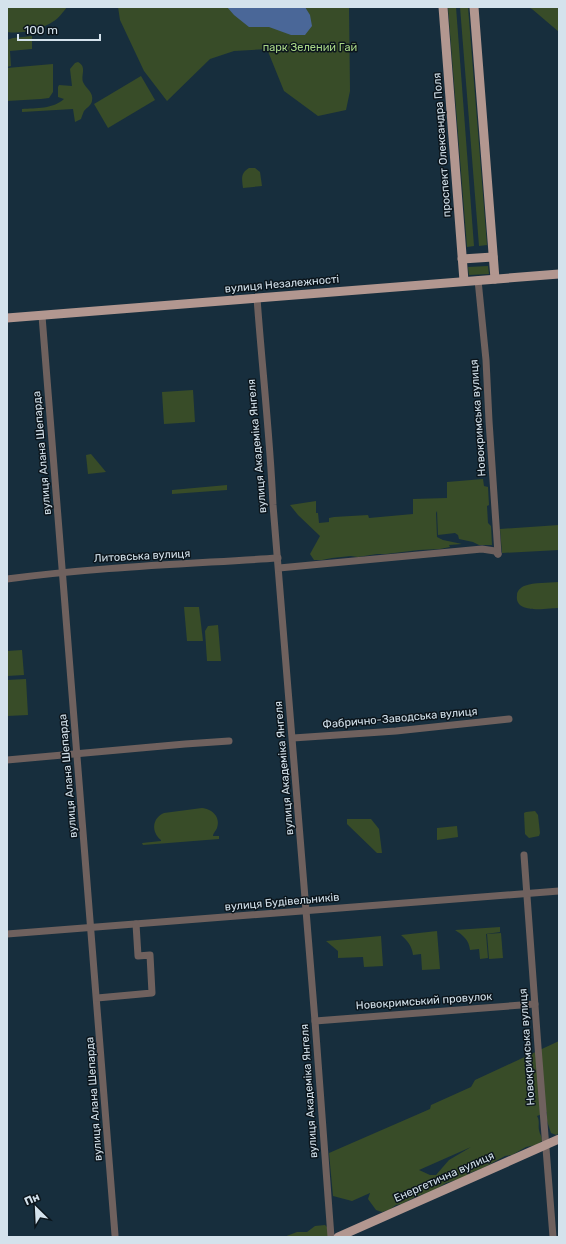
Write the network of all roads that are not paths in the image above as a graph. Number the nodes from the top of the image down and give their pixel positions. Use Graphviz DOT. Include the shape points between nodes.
graph roads {
  1 [pos="443,7"];
  2 [pos="474,7"];
  3 [pos="493,257"];
  4 [pos="462,259"];
  5 [pos="559,274"];
  6 [pos="495,279"];
  7 [pos="478,280"];
  8 [pos="464,281"];
  9 [pos="257,298"];
  10 [pos="42,316"];
  11 [pos="7,318"];
  12 [pos="278,558"];
  13 [pos="279,568"];
  14 [pos="63,572"];
  15 [pos="7,579"];
  16 [pos="509,719"];
  17 [pos="293,738"];
  18 [pos="229,741"];
  19 [pos="77,754"];
  20 [pos="7,760"];
  21 [pos="524,855"];
  22 [pos="559,892"];
  23 [pos="527,894"];
  24 [pos="306,911"];
  25 [pos="136,924"];
  26 [pos="91,928"];
  27 [pos="7,934"];
  28 [pos="97,998"];
  29 [pos="535,1004"];
  30 [pos="315,1021"];
  31 [pos="559,1139"];
  32 [pos="546,1145"];
  33 [pos="115,1235"];
  34 [pos="331,1237"];
  35 [pos="338,1237"];
  36 [pos="553,1237"];
  1 -- 4 [label="main road, проспект Олександра Поля"];
  2 -- 3 [label="main road"];
  3 -- 4 [label="main road"];
  3 -- 6 [label="main road"];
  4 -- 8 [label="main road, проспект Олександра Поля"];
  5 -- 6 [label="main road, вулиця Незалежності"];
  6 -- 7 [label="main road, вулиця Незалежності"];
  7 -- 8 [label="main road, вулиця Незалежності"];
  7 -- 13 [label="street, Новокримська вулиця" via="486,360 498,554 482,549"];
  8 -- 9 [label="main road, вулиця Незалежності"];
  9 -- 10 [label="main road, вулиця Незалежності"];
  9 -- 12 [label="street, вулиця Академіка Янгеля"];
  10 -- 11 [label="main road, вулиця Незалежності"];
  10 -- 14 [label="street, вулиця Алана Шепарда"];
  12 -- 13 [label="street, вулиця Академіка Янгеля"];
  12 -- 14 [label="street, Литовська вулиця"];
  13 -- 17 [label="street, вулиця Академіка Янгеля"];
  14 -- 15 [label="street, Литовська вулиця"];
  14 -- 19 [label="street, вулиця Алана Шепарда"];
  16 -- 17 [label="street, Фабрично-Заводська вулиця" via="396,731"];
  17 -- 24 [label="street, вулиця Академіка Янгеля"];
  18 -- 19 [label="street"];
  19 -- 20 [label="street"];
  19 -- 26 [label="street, вулиця Алана Шепарда"];
  21 -- 23 [label="street, Новокримська вулиця"];
  22 -- 23 [label="street, вулиця Будівельників"];
  23 -- 24 [label="street, вулиця Будівельників"];
  23 -- 29 [label="street, Новокримська вулиця"];
  24 -- 25 [label="street, вулиця Будівельників"];
  24 -- 30 [label="street, вулиця Академіка Янгеля"];
  25 -- 26 [label="street, вулиця Будівельників"];
  25 -- 28 [label="street" via="138,956 150,955 152,993"];
  26 -- 27 [label="street, вулиця Будівельників"];
  26 -- 28 [label="street, вулиця Алана Шепарда"];
  28 -- 33 [label="street, вулиця Алана Шепарда"];
  29 -- 30 [label="street, Новокримський провулок"];
  29 -- 32 [label="street, Новокримська вулиця"];
  30 -- 34 [label="street, вулиця Академіка Янгеля"];
  31 -- 32 [label="main road, Енергетична вулиця"];
  32 -- 35 [label="main road, Енергетична вулиця"];
  32 -- 36 [label="street, Новокримська вулиця"];
}
